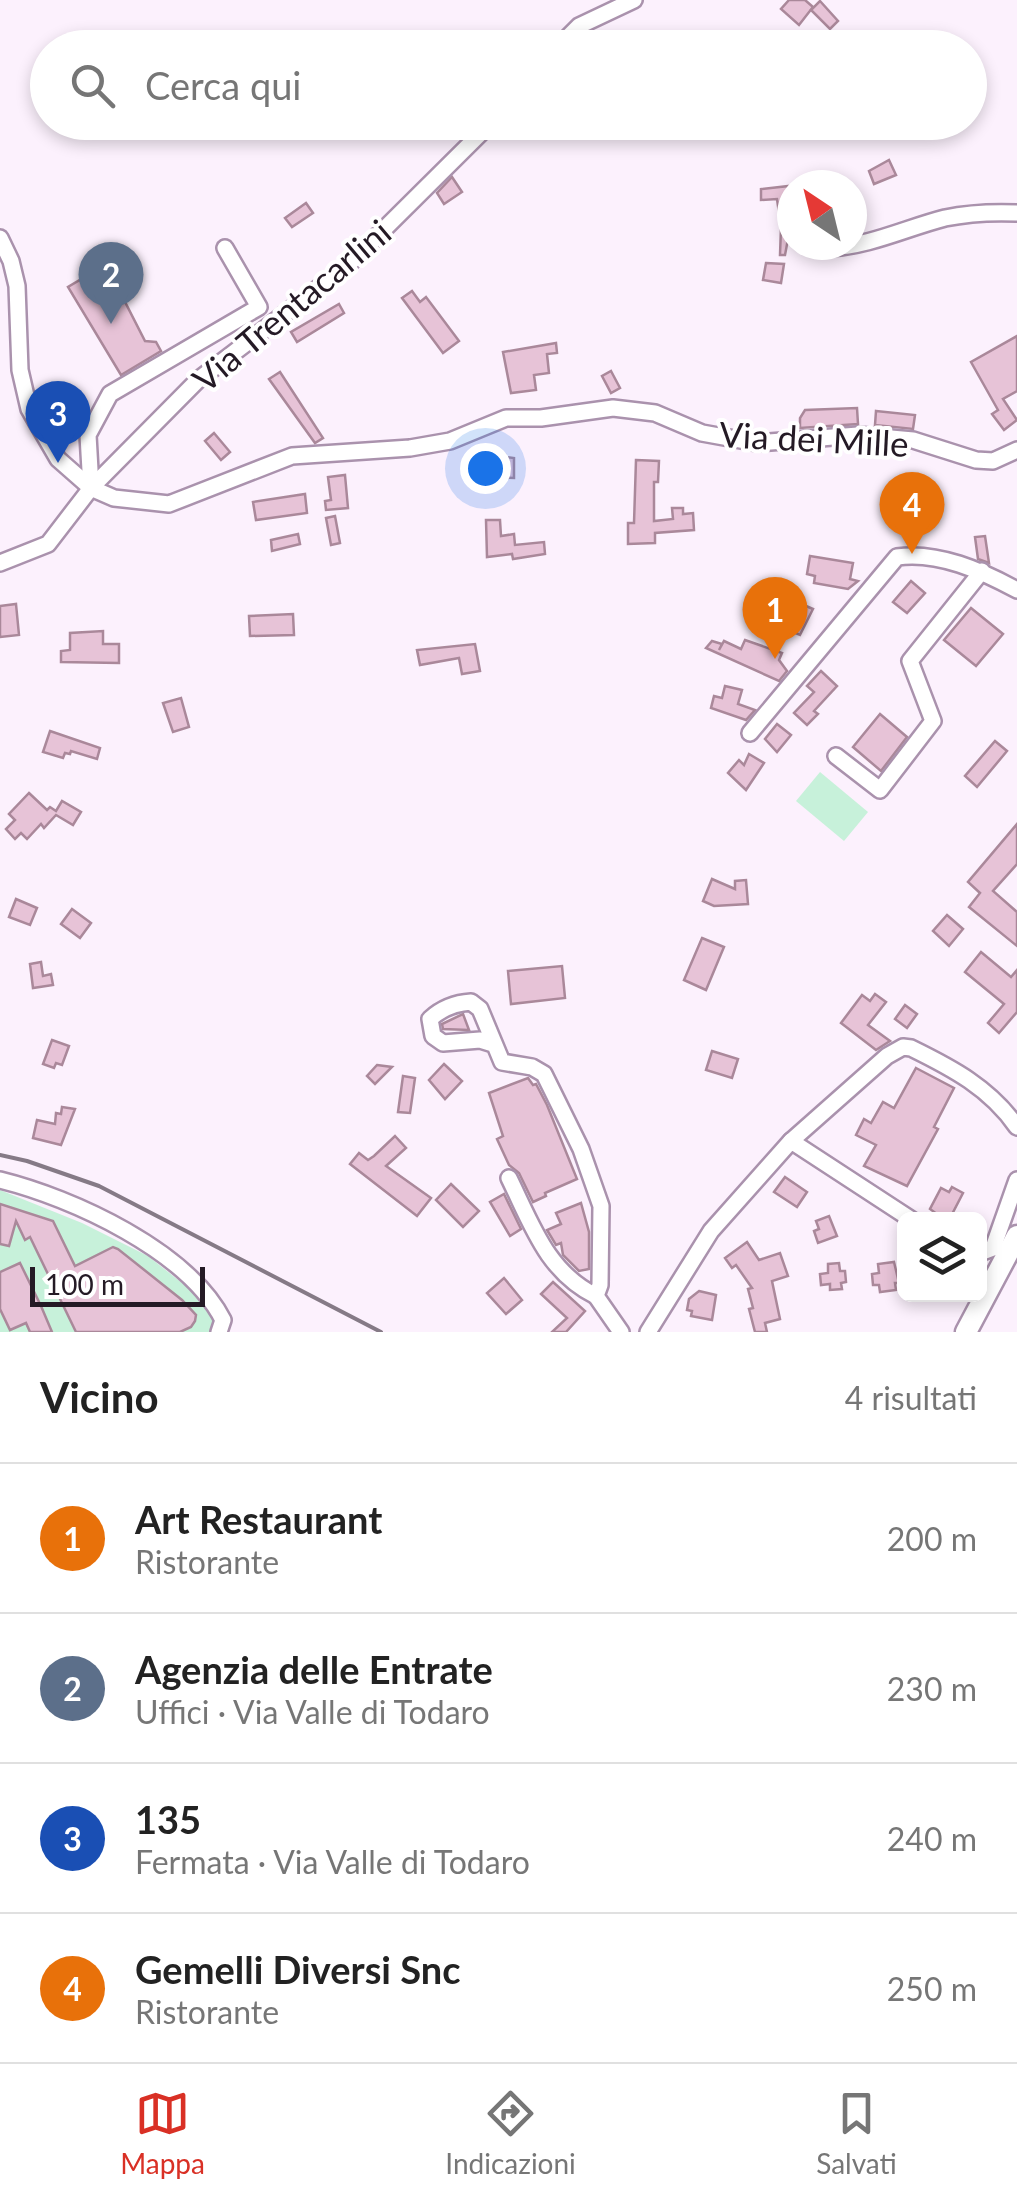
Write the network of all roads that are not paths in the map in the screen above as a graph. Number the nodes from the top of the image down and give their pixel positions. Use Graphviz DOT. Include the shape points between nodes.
graph roads {
  1 [pos="634,0"];
  2 [pos="575,30"];
  3 [pos="474,140"];
  4 [pos="1017,213"];
  5 [pos="0,238"];
  6 [pos="867,243"];
  7 [pos="225,248"];
  8 [pos="1017,450"];
  9 [pos="91,488"];
  10 [pos="0,563"];
  11 [pos="982,571"];
  12 [pos="1017,590"];
  13 [pos="750,732"];
  14 [pos="836,756"];
  15 [pos="493,1044"];
  16 [pos="1017,1127"];
  17 [pos="791,1141"];
  18 [pos="509,1178"];
  19 [pos="0,1180"];
  20 [pos="1017,1180"];
  21 [pos="900,1212"];
  22 [pos="997,1247"];
  23 [pos="987,1277"];
  24 [pos="596,1296"];
  25 [pos="978,1302"];
  26 [pos="969,1326"];
  27 [pos="219,1332"];
  28 [pos="621,1332"];
  29 [pos="648,1332"];
  1 -- 2 [label="street"];
  3 -- 9 [label="street, Via Trentacarlini" via="346,268 215,366"];
  4 -- 6 [label="street" via="948,218"];
  5 -- 9 [label="street" via="17,286 20,370 29,409 58,459"];
  7 -- 9 [label="street" via="259,307 110,394 88,435"];
  8 -- 9 [label="street, Via dei Mille" via="993,461 913,440 858,435 757,443 614,408 506,418 450,441 410,448 292,456 169,504 134,502"];
  9 -- 10 [label="street" via="48,544"];
  11 -- 12 [label="street"];
  11 -- 13 [label="street" via="897,556"];
  11 -- 14 [label="street" via="910,661 933,721 880,790"];
  15 -- 24 [label="street" via="506,1065 540,1070 580,1149 601,1206"];
  16 -- 17 [label="street" via="972,1080 902,1047"];
  17 -- 21 [label="street"];
  17 -- 29 [label="street" via="710,1231"];
  18 -- 24 [label="street" via="560,1273"];
  19 -- 27 [label="street" via="143,1241 196,1282 222,1320"];
  20 -- 22 [label="street"];
  22 -- 23 [label="main road"];
  24 -- 28 [label="street"];
  25 -- 26 [label="main road"];
}
